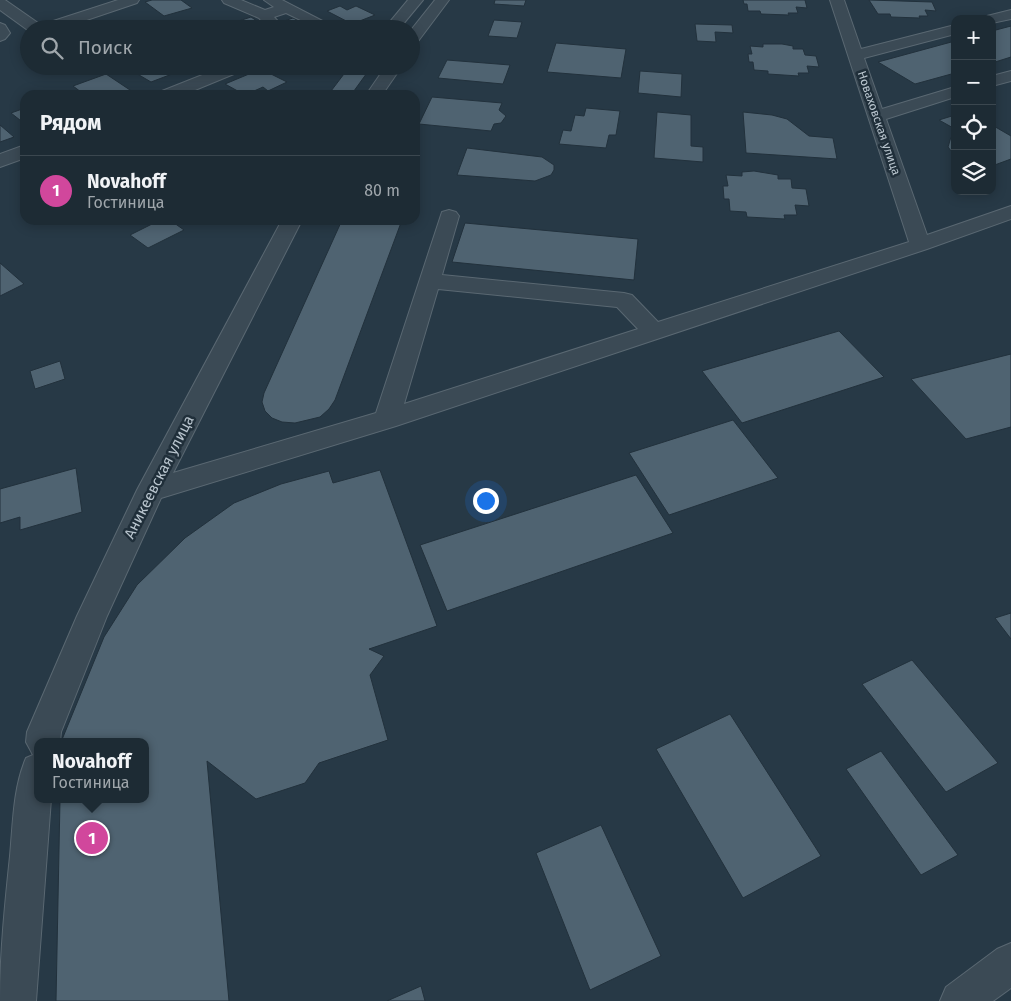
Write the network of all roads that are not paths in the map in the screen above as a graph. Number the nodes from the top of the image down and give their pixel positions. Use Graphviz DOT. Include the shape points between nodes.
graph roads {
  1 [pos="132,0"];
  2 [pos="228,0"];
  3 [pos="271,0"];
  4 [pos="416,0"];
  5 [pos="442,0"];
  6 [pos="838,0"];
  7 [pos="0,3"];
  8 [pos="286,8"];
  9 [pos="1011,14"];
  10 [pos="264,15"];
  11 [pos="996,18"];
  12 [pos="24,20"];
  13 [pos="71,20"];
  14 [pos="269,20"];
  15 [pos="312,20"];
  16 [pos="399,20"];
  17 [pos="0,28"];
  18 [pos="420,30"];
  19 [pos="951,30"];
  20 [pos="0,36"];
  21 [pos="856,55"];
  22 [pos="218,75"];
  23 [pos="388,75"];
  24 [pos="1011,76"];
  25 [pos="996,80"];
  26 [pos="180,90"];
  27 [pos="377,90"];
  28 [pos="951,93"];
  29 [pos="876,116"];
  30 [pos="20,154"];
  31 [pos="0,161"];
  32 [pos="1011,212"];
  33 [pos="449,216"];
  34 [pos="289,225"];
  35 [pos="920,245"];
  36 [pos="429,282"];
  37 [pos="654,332"];
  38 [pos="387,419"];
  39 [pos="151,490"];
  40 [pos="43,738"];
  41 [pos="34,794"];
  42 [pos="1011,963"];
  43 [pos="16,1001"];
  44 [pos="960,1001"];
  1 -- 13 [label="street"];
  2 -- 10 [label="street"];
  3 -- 8 [label="street"];
  4 -- 16 [label="street"];
  5 -- 18 [label="street"];
  6 -- 21 [label="street, Новаховская улица"];
  7 -- 12 [label="street"];
  8 -- 10 [label="street"];
  8 -- 15 [label="street"];
  9 -- 11 [label="street"];
  10 -- 14 [label="street"];
  17 -- 20 [label="street"];
  19 -- 21 [label="street"];
  21 -- 29 [label="street, Новаховская улица"];
  22 -- 26 [label="street"];
  23 -- 27 [label="street"];
  24 -- 25 [label="street"];
  28 -- 29 [label="street"];
  29 -- 35 [label="street, Новаховская улица"];
  30 -- 31 [label="street"];
  32 -- 35 [label="street"];
  33 -- 36 [label="street"];
  34 -- 39 [label="street, Аникеевская улица"];
  35 -- 37 [label="street"];
  36 -- 37 [label="street" via="624,300"];
  36 -- 38 [label="street"];
  37 -- 38 [label="street"];
  38 -- 39 [label="street"];
  39 -- 40 [label="street, Аникеевская улица" via="92,616"];
  41 -- 43 [label="street"];
  42 -- 44 [label="street"];
}
